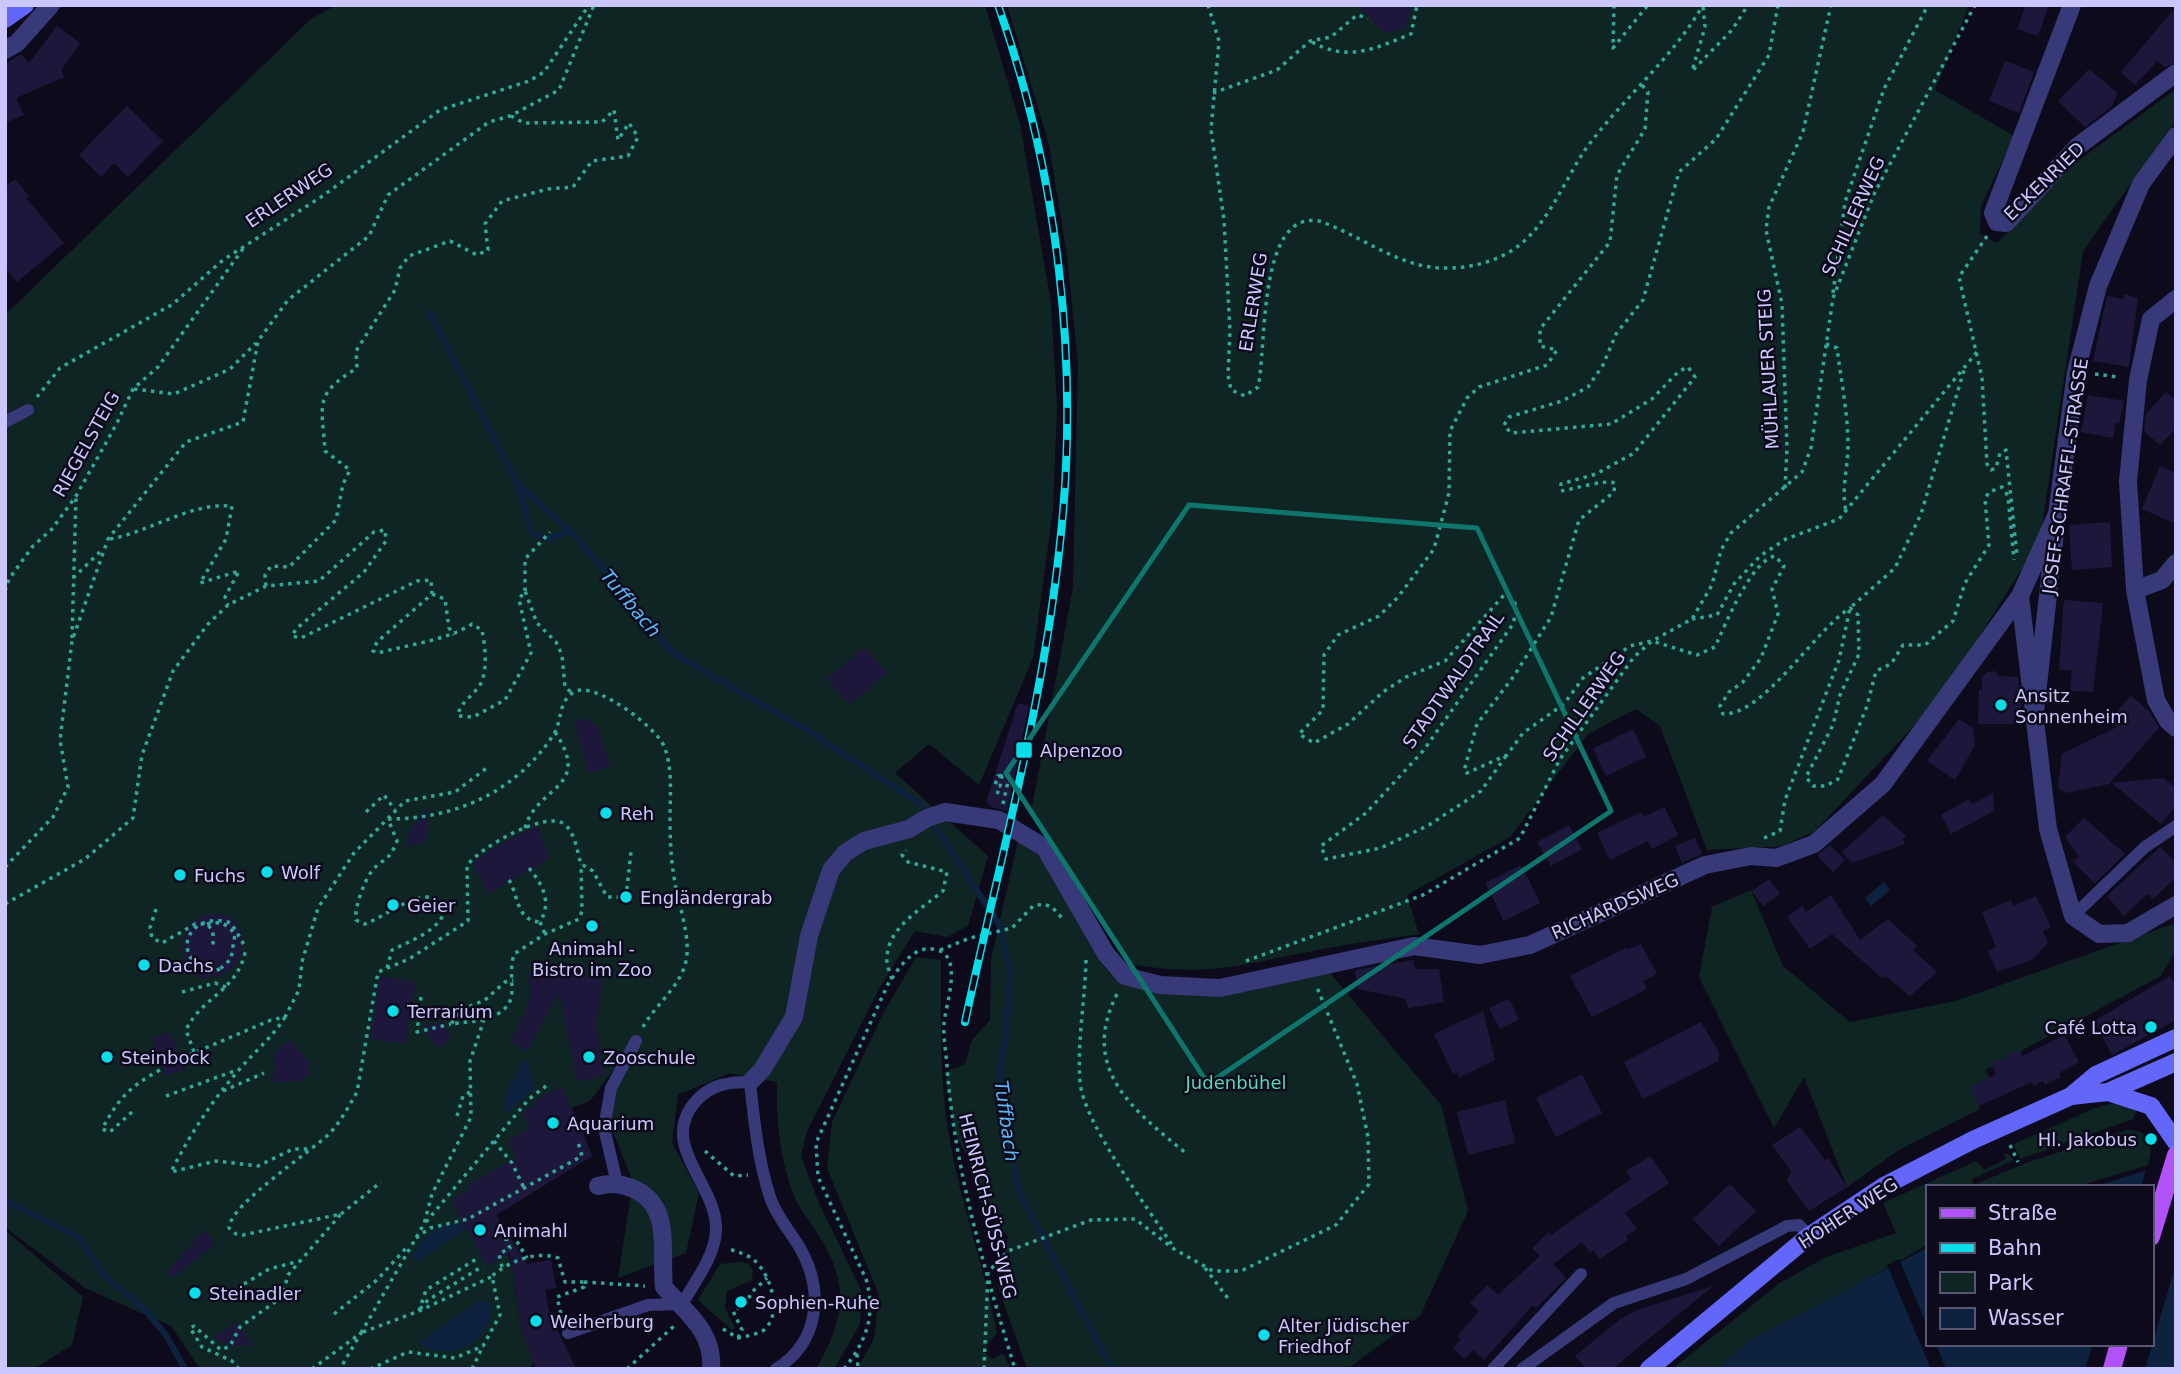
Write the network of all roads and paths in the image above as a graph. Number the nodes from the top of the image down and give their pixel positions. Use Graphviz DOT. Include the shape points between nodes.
graph roads {
  1 [pos="25,5"];
  2 [pos="51,5"];
  3 [pos="592,5"];
  4 [pos="1208,5"];
  5 [pos="1417,5"];
  6 [pos="1614,5"];
  7 [pos="1648,5"];
  8 [pos="1703,5"];
  9 [pos="1748,5"];
  10 [pos="1778,5"];
  11 [pos="1831,5"];
  12 [pos="1928,5"];
  13 [pos="1975,5"];
  14 [pos="2072,5"];
  15 [pos="1368,18"];
  16 [pos="5,19"];
  17 [pos="1310,41"];
  18 [pos="5,50"];
  19 [pos="2176,73"];
  20 [pos="1640,83"];
  21 [pos="1213,93"];
  22 [pos="510,116"];
  23 [pos="2176,136"];
  24 [pos="1997,222"];
  25 [pos="246,245"];
  26 [pos="1833,298"];
  27 [pos="2176,299"];
  28 [pos="258,341"];
  29 [pos="1825,344"];
  30 [pos="1978,352"];
  31 [pos="1965,367"];
  32 [pos="2076,372"];
  33 [pos="2138,380"];
  34 [pos="133,389"];
  35 [pos="28,410"];
  36 [pos="5,422"];
  37 [pos="1785,490"];
  38 [pos="76,496"];
  39 [pos="1846,511"];
  40 [pos="2057,514"];
  41 [pos="550,532"];
  42 [pos="108,539"];
  43 [pos="104,549"];
  44 [pos="2176,563"];
  45 [pos="72,580"];
  46 [pos="266,586"];
  47 [pos="2135,590"];
  48 [pos="5,591"];
  49 [pos="524,591"];
  50 [pos="432,594"];
  51 [pos="2020,596"];
  52 [pos="228,606"];
  53 [pos="1850,608"];
  54 [pos="1692,620"];
  55 [pos="454,635"];
  56 [pos="1652,640"];
  57 [pos="72,641"];
  58 [pos="572,693"];
  59 [pos="2035,712"];
  60 [pos="2176,728"];
  61 [pos="555,732"];
  62 [pos="1507,755"];
  63 [pos="488,767"];
  64 [pos="1008,769"];
  65 [pos="1007,775"];
  66 [pos="1005,794"];
  67 [pos="992,800"];
  68 [pos="396,811"];
  69 [pos="366,812"];
  70 [pos="388,818"];
  71 [pos="999,820"];
  72 [pos="2176,826"];
  73 [pos="525,828"];
  74 [pos="910,844"];
  75 [pos="631,852"];
  76 [pos="1751,856"];
  77 [pos="581,864"];
  78 [pos="5,867"];
  79 [pos="529,868"];
  80 [pos="509,880"];
  81 [pos="5,904"];
  82 [pos="2176,905"];
  83 [pos="156,909"];
  84 [pos="2073,916"];
  85 [pos="1063,920"];
  86 [pos="540,922"];
  87 [pos="207,924"];
  88 [pos="545,934"];
  89 [pos="213,948"];
  90 [pos="940,950"];
  91 [pos="1081,950"];
  92 [pos="1105,954"];
  93 [pos="1086,959"];
  94 [pos="1240,963"];
  95 [pos="1308,967"];
  96 [pos="387,968"];
  97 [pos="1125,976"];
  98 [pos="892,979"];
  99 [pos="513,980"];
  100 [pos="226,987"];
  101 [pos="182,992"];
  102 [pos="421,997"];
  103 [pos="285,1017"];
  104 [pos="484,1020"];
  105 [pos="451,1024"];
  106 [pos="2176,1038"];
  107 [pos="636,1041"];
  108 [pos="194,1052"];
  109 [pos="183,1058"];
  110 [pos="2176,1062"];
  111 [pos="239,1069"];
  112 [pos="160,1070"];
  113 [pos="264,1073"];
  114 [pos="750,1082"];
  115 [pos="546,1086"];
  116 [pos="221,1091"];
  117 [pos="470,1092"];
  118 [pos="2108,1092"];
  119 [pos="166,1096"];
  120 [pos="2071,1096"];
  121 [pos="132,1112"];
  122 [pos="457,1116"];
  123 [pos="495,1141"];
  124 [pos="578,1142"];
  125 [pos="2176,1142"];
  126 [pos="2010,1145"];
  127 [pos="697,1147"];
  128 [pos="312,1149"];
  129 [pos="1188,1154"];
  130 [pos="2176,1156"];
  131 [pos="2018,1162"];
  132 [pos="764,1173"];
  133 [pos="381,1182"];
  134 [pos="617,1183"];
  135 [pos="598,1186"];
  136 [pos="524,1188"];
  137 [pos="341,1214"];
  138 [pos="425,1224"];
  139 [pos="2153,1231"];
  140 [pos="1809,1236"];
  141 [pos="414,1240"];
  142 [pos="715,1243"];
  143 [pos="1174,1249"];
  144 [pos="478,1258"];
  145 [pos="527,1258"];
  146 [pos="300,1261"];
  147 [pos="483,1266"];
  148 [pos="1204,1266"];
  149 [pos="502,1267"];
  150 [pos="988,1272"];
  151 [pos="1581,1274"];
  152 [pos="492,1276"];
  153 [pos="767,1278"];
  154 [pos="584,1282"];
  155 [pos="244,1284"];
  156 [pos="664,1287"];
  157 [pos="1230,1300"];
  158 [pos="556,1301"];
  159 [pos="682,1304"];
  160 [pos="419,1311"];
  161 [pos="334,1314"];
  162 [pos="704,1331"];
  163 [pos="361,1333"];
  164 [pos="568,1333"];
  165 [pos="738,1338"];
  166 [pos="483,1346"];
  167 [pos="2118,1346"];
  168 [pos="857,1352"];
  169 [pos="239,1369"];
  170 [pos="312,1369"];
  171 [pos="340,1369"];
  172 [pos="370,1369"];
  173 [pos="472,1369"];
  174 [pos="627,1369"];
  175 [pos="711,1369"];
  176 [pos="776,1369"];
  177 [pos="845,1369"];
  178 [pos="858,1369"];
  179 [pos="984,1369"];
  180 [pos="1015,1369"];
  181 [pos="1493,1369"];
  182 [pos="1522,1369"];
  183 [pos="1649,1369"];
  184 [pos="2112,1369"];
  1 -- 16 [label="street"];
  2 -- 18 [label="street"];
  3 -- 22 [label="path" via="559,90"];
  3 -- 25 [label="path, ERLERWEG" via="544,72 440,110"];
  4 -- 21 [label="path, ERLERWEG" via="1219,41"];
  5 -- 17 [label="path" via="1411,34 1373,50 1331,53"];
  6 -- 7 [label="path" via="1613,48"];
  8 -- 9 [label="path" via="1704,27 1692,71 1732,30"];
  8 -- 20 [label="path, ERLERWEG" via="1670,52"];
  10 -- 62 [label="path" via="1769,55 1716,139 1679,172 1643,300 1616,334 1603,365 1588,387 1562,401 1509,417 1504,425 1511,433 1524,434 1611,424 1652,399 1679,371 1688,368 1695,377 1634,453 1597,474 1561,484 1561,491 1608,480 1615,483 1614,492 1579,520 1551,617 1477,724 1464,771"];
  11 -- 37 [label="path, MÜHLAUER STEIG" via="1803,132 1769,206 1766,230 1782,304"];
  12 -- 26 [label="path" via="1884,89 1845,202"];
  13 -- 26 [label="path, SCHILLERWEG" via="1874,194"];
  14 -- 24 [label="street, ECKENRIED" via="1993,214"];
  15 -- 17 [label="path" via="1357,15 1331,37"];
  17 -- 21 [label="path" via="1277,70"];
  19 -- 24 [label="street, ECKENRIED" via="2078,146 2006,223"];
  20 -- 21 [label="path, ERLERWEG" via="1585,150 1535,229 1521,244 1493,260 1467,267 1427,267 1410,264 1319,221 1308,219 1292,226 1276,254 1258,387 1245,396 1236,394 1228,383 1225,233 1211,130"];
  20 -- 62 [label="path, STADTWALDTRAIL" via="1648,92 1645,129 1617,175 1610,242 1540,329 1540,346 1557,350 1547,365 1479,387 1466,398 1450,431 1449,492 1434,549 1379,616 1338,635 1324,655 1323,710 1299,734 1314,743 1348,724 1406,677 1446,661 1504,595 1517,607 1513,624 1423,751 1366,813 1321,846 1326,859 1381,848 1429,825 1481,791"];
  22 -- 28 [label="path" via="489,122 388,195 369,236 288,300"];
  22 -- 46 [label="path" via="524,122 602,121 614,110 618,140 629,123 638,137 628,156 592,161 573,187 502,201 485,224 488,250 477,255 450,241 409,256 400,268 395,290 356,351 357,368 332,384 322,400 325,451 349,470 336,520 289,567 271,566 265,575"];
  23 -- 32 [label="street, JOSEF-SCHRAFFL-STRASSE" via="2141,184 2098,286"];
  24 -- 30 [label="path" via="1959,277"];
  25 -- 34 [label="path, RIEGELSTEIG" via="158,368"];
  25 -- 35 [label="path, ERLERWEG" via="173,304 60,368"];
  26 -- 29 [label="path, SCHILLERWEG"];
  27 -- 33 [label="street" via="2151,319"];
  28 -- 34 [label="path" via="230,369 174,394"];
  28 -- 42 [label="path" via="243,422 186,443"];
  29 -- 37 [label="path, SCHILLERWEG" via="1811,448 1802,472"];
  29 -- 39 [label="path" via="1837,348 1844,397"];
  30 -- 31 [label="path"];
  30 -- 51 [label="path" via="1987,464 1991,470 1996,468 2000,453 2006,450 2008,458"];
  31 -- 39 [label="path"];
  31 -- 53 [label="path" via="1921,514 1895,568"];
  32 -- 33 [label="path"];
  32 -- 40 [label="street, JOSEF-SCHRAFFL-STRASSE"];
  33 -- 47 [label="street" via="2128,481"];
  34 -- 38 [label="path, RIEGELSTEIG"];
  35 -- 36 [label="lane"];
  37 -- 54 [label="path, SCHILLERWEG" via="1731,533 1712,584"];
  38 -- 45 [label="path"];
  38 -- 48 [label="path, RIEGELSTEIG" via="33,545"];
  39 -- 54 [label="path" via="1839,519 1786,539 1760,556 1734,584 1717,615"];
  40 -- 51 [label="street, RICHARDSWEG"];
  40 -- 59 [label="street, JOSEF-SCHRAFFL-STRASSE"];
  41 -- 49 [label="path" via="525,559"];
  42 -- 43 [label="path"];
  42 -- 52 [label="path" via="215,504 232,506 226,539 200,583 239,571 225,597"];
  43 -- 45 [label="path"];
  43 -- 57 [label="path"];
  44 -- 47 [label="street" via="2162,580"];
  45 -- 57 [label="path"];
  46 -- 50 [label="path" via="319,581 374,532 385,530 386,541 365,572 292,636 301,638 417,581 431,580"];
  46 -- 52 [label="path"];
  47 -- 60 [label="street" via="2156,700"];
  49 -- 55 [label="path" via="519,599 531,653 505,700 473,718 458,716 481,683 486,650 482,631 472,624"];
  49 -- 58 [label="path" via="537,623 556,642 565,666 565,687"];
  50 -- 55 [label="path" via="445,598"];
  50 -- 55 [label="path" via="377,642 373,651"];
  51 -- 53 [label="path" via="2008,496 2002,486 1985,499 1989,545 1965,583 1953,621 1926,645 1903,645 1891,664 1876,671 1838,779 1826,786 1813,786 1806,777 1824,746 1859,654 1858,615"];
  51 -- 59 [label="street"];
  51 -- 76 [label="street, RICHARDSWEG" via="1883,784 1814,844 1776,858"];
  52 -- 81 [label="path" via="208,624 173,671 142,755 132,818 85,859"];
  53 -- 56 [label="path" via="1758,699 1735,714 1723,714 1720,706 1761,658 1779,614 1772,595 1784,566 1780,559 1767,558 1756,569 1714,647 1705,654"];
  53 -- 76 [label="path" via="1839,660 1785,800 1780,831 1758,840"];
  54 -- 56 [label="path, SCHILLERWEG"];
  56 -- 62 [label="path" via="1604,661 1583,678 1564,704 1523,733"];
  56 -- 94 [label="path, SCHILLERWEG" via="1634,657 1560,759 1520,838 1423,895"];
  57 -- 78 [label="path" via="60,740 68,787 53,817"];
  58 -- 61 [label="path" via="564,701"];
  58 -- 107 [label="path" via="590,689 606,696 653,732 667,754 670,857 687,960 680,978 653,1009"];
  59 -- 84 [label="street" via="2048,829"];
  61 -- 70 [label="path" via="518,778 502,789 461,809 409,819"];
  61 -- 73 [label="path" via="566,749 569,772"];
  63 -- 68 [label="path" via="455,792 414,798"];
  64 -- 65 [label="path"];
  65 -- 66 [label="path"];
  65 -- 66 [label="path" via="998,776 995,785 1000,786 1002,776 1009,778"];
  66 -- 67 [label="path" via="1003,806"];
  66 -- 71 [label="path"];
  68 -- 69 [label="path" via="384,795"];
  68 -- 70 [label="path"];
  70 -- 96 [label="path" via="397,841 387,862 370,874 356,920 365,924 431,896 445,908 429,931 392,950"];
  70 -- 103 [label="path" via="354,853 317,908 299,990"];
  71 -- 92 [label="street" via="1045,848"];
  71 -- 114 [label="street" via="945,812 909,829 864,841 845,853 831,870 808,936 794,1017"];
  72 -- 84 [label="lane" via="2144,847"];
  73 -- 77 [label="path" via="545,819 561,821 571,830"];
  73 -- 96 [label="path" via="471,859 467,866 468,921"];
  74 -- 98 [label="path" via="902,855 908,862 947,872 943,891 910,915 896,934 887,957"];
  75 -- 77 [label="path" via="626,897 607,897 593,872"];
  76 -- 95 [label="street, RICHARDSWEG" via="1705,865 1530,945 1480,955 1414,946"];
  77 -- 88 [label="path" via="579,919"];
  79 -- 86 [label="path" via="546,898"];
  80 -- 86 [label="path" via="522,913"];
  82 -- 84 [label="street" via="2128,933 2099,934"];
  83 -- 87 [label="path" via="150,928 152,938 162,943 195,924"];
  85 -- 90 [label="path" via="1052,907 1032,906 1012,928 970,937"];
  86 -- 88 [label="path"];
  87 -- 89 [label="path" via="213,931"];
  87 -- 100 [label="path, bridge" via="228,925 235,933 235,946 231,959 220,969 208,973 195,966 187,941 193,929 205,921 231,923 246,948 238,974"];
  88 -- 99 [label="path" via="513,954"];
  90 -- 98 [label="path" via="915,953"];
  90 -- 150 [label="path, HEINRICH-SÜSS-WEG" via="951,967 944,1025 951,1126"];
  91 -- 93 [label="path"];
  92 -- 93 [label="path"];
  92 -- 97 [label="street"];
  93 -- 143 [label="path" via="1080,1084 1088,1115"];
  95 -- 97 [label="street, RICHARDSWEG" via="1220,988 1160,985"];
  95 -- 148 [label="path" via="1357,1084 1368,1137 1369,1184 1336,1225 1241,1271 1213,1272"];
  96 -- 128 [label="path" via="378,972 357,1092 341,1118"];
  97 -- 129 [label="path" via="1102,1039 1107,1067 1144,1119"];
  98 -- 168 [label="path" via="816,1143 818,1177 871,1297 868,1329"];
  99 -- 104 [label="path" via="509,1004"];
  99 -- 105 [label="path" via="461,1010"];
  100 -- 101 [label="path" via="215,983"];
  100 -- 108 [label="path" via="192,1016 186,1030"];
  102 -- 105 [label="path" via="417,1031"];
  103 -- 108 [label="path"];
  103 -- 111 [label="path"];
  104 -- 105 [label="path"];
  104 -- 117 [label="path" via="470,1061"];
  106 -- 120 [label="street, HOHER WEG" via="2095,1075"];
  107 -- 134 [label="lane" via="611,1088 604,1128"];
  108 -- 109 [label="path"];
  110 -- 118 [label="street, HOHER WEG"];
  111 -- 116 [label="path"];
  111 -- 119 [label="path"];
  112 -- 121 [label="path" via="133,1084 103,1129 110,1132"];
  113 -- 116 [label="path"];
  114 -- 132 [label="lane"];
  114 -- 142 [label="lane" via="711,1088 684,1121 685,1150 714,1208"];
  115 -- 123 [label="path" via="529,1099"];
  116 -- 128 [label="path" via="171,1172 216,1161 258,1166 293,1149"];
  117 -- 122 [label="path" via="463,1096"];
  117 -- 138 [label="path" via="471,1117 432,1194"];
  118 -- 120 [label="street, HOHER WEG"];
  118 -- 125 [label="street" via="2151,1106"];
  120 -- 140 [label="street, HOHER WEG" via="1884,1186"];
  123 -- 136 [label="path"];
  123 -- 138 [label="path"];
  124 -- 136 [label="path" via="582,1156"];
  126 -- 131 [label="path"];
  127 -- 132 [label="path" via="734,1176"];
  128 -- 137 [label="path" via="248,1200 232,1216 229,1228 243,1235"];
  130 -- 139 [label="main road"];
  132 -- 176 [label="lane" via="777,1213 810,1269 817,1304 803,1345"];
  133 -- 137 [label="path"];
  134 -- 135 [label="street"];
  134 -- 156 [label="street" via="644,1194 651,1202 664,1236"];
  136 -- 141 [label="path" via="468,1219 430,1228"];
  137 -- 146 [label="path"];
  138 -- 141 [label="path"];
  140 -- 182 [label="lane" via="1799,1225 1787,1226 1686,1279 1614,1303"];
  140 -- 183 [label="street, HOHER WEG"];
  141 -- 161 [label="path" via="377,1280"];
  141 -- 163 [label="path"];
  142 -- 153 [label="path" via="755,1261"];
  142 -- 159 [label="lane"];
  143 -- 148 [label="path"];
  143 -- 150 [label="path" via="1135,1219 1091,1220 1008,1251"];
  144 -- 160 [label="path" via="426,1290"];
  145 -- 149 [label="path"];
  145 -- 149 [label="path" via="513,1235 506,1240 510,1248 499,1254"];
  145 -- 154 [label="path" via="551,1255 558,1258 565,1282"];
  146 -- 155 [label="path" via="269,1269"];
  146 -- 169 [label="path" via="288,1275 282,1297 240,1327 230,1346 221,1350 194,1325 190,1328 202,1348"];
  147 -- 160 [label="path" via="428,1300"];
  148 -- 157 [label="path"];
  149 -- 152 [label="path"];
  150 -- 179 [label="path"];
  150 -- 180 [label="path, HEINRICH-SÜSS-WEG"];
  151 -- 181 [label="lane"];
  152 -- 160 [label="path"];
  152 -- 166 [label="path" via="500,1315"];
  153 -- 165 [label="path" via="747,1303 733,1311 741,1325"];
  153 -- 165 [label="path" via="774,1306 771,1322 756,1334"];
  154 -- 156 [label="path"];
  154 -- 158 [label="path" via="584,1287"];
  156 -- 159 [label="street"];
  159 -- 162 [label="street"];
  159 -- 164 [label="lane" via="648,1305"];
  159 -- 174 [label="path" via="673,1329"];
  160 -- 163 [label="path"];
  162 -- 165 [label="path" via="712,1322"];
  162 -- 175 [label="street"];
  163 -- 170 [label="path"];
  163 -- 171 [label="path"];
  166 -- 172 [label="path" via="455,1358 408,1352"];
  166 -- 173 [label="path"];
  167 -- 184 [label="main road"];
  168 -- 177 [label="path"];
  168 -- 178 [label="path"];
}
